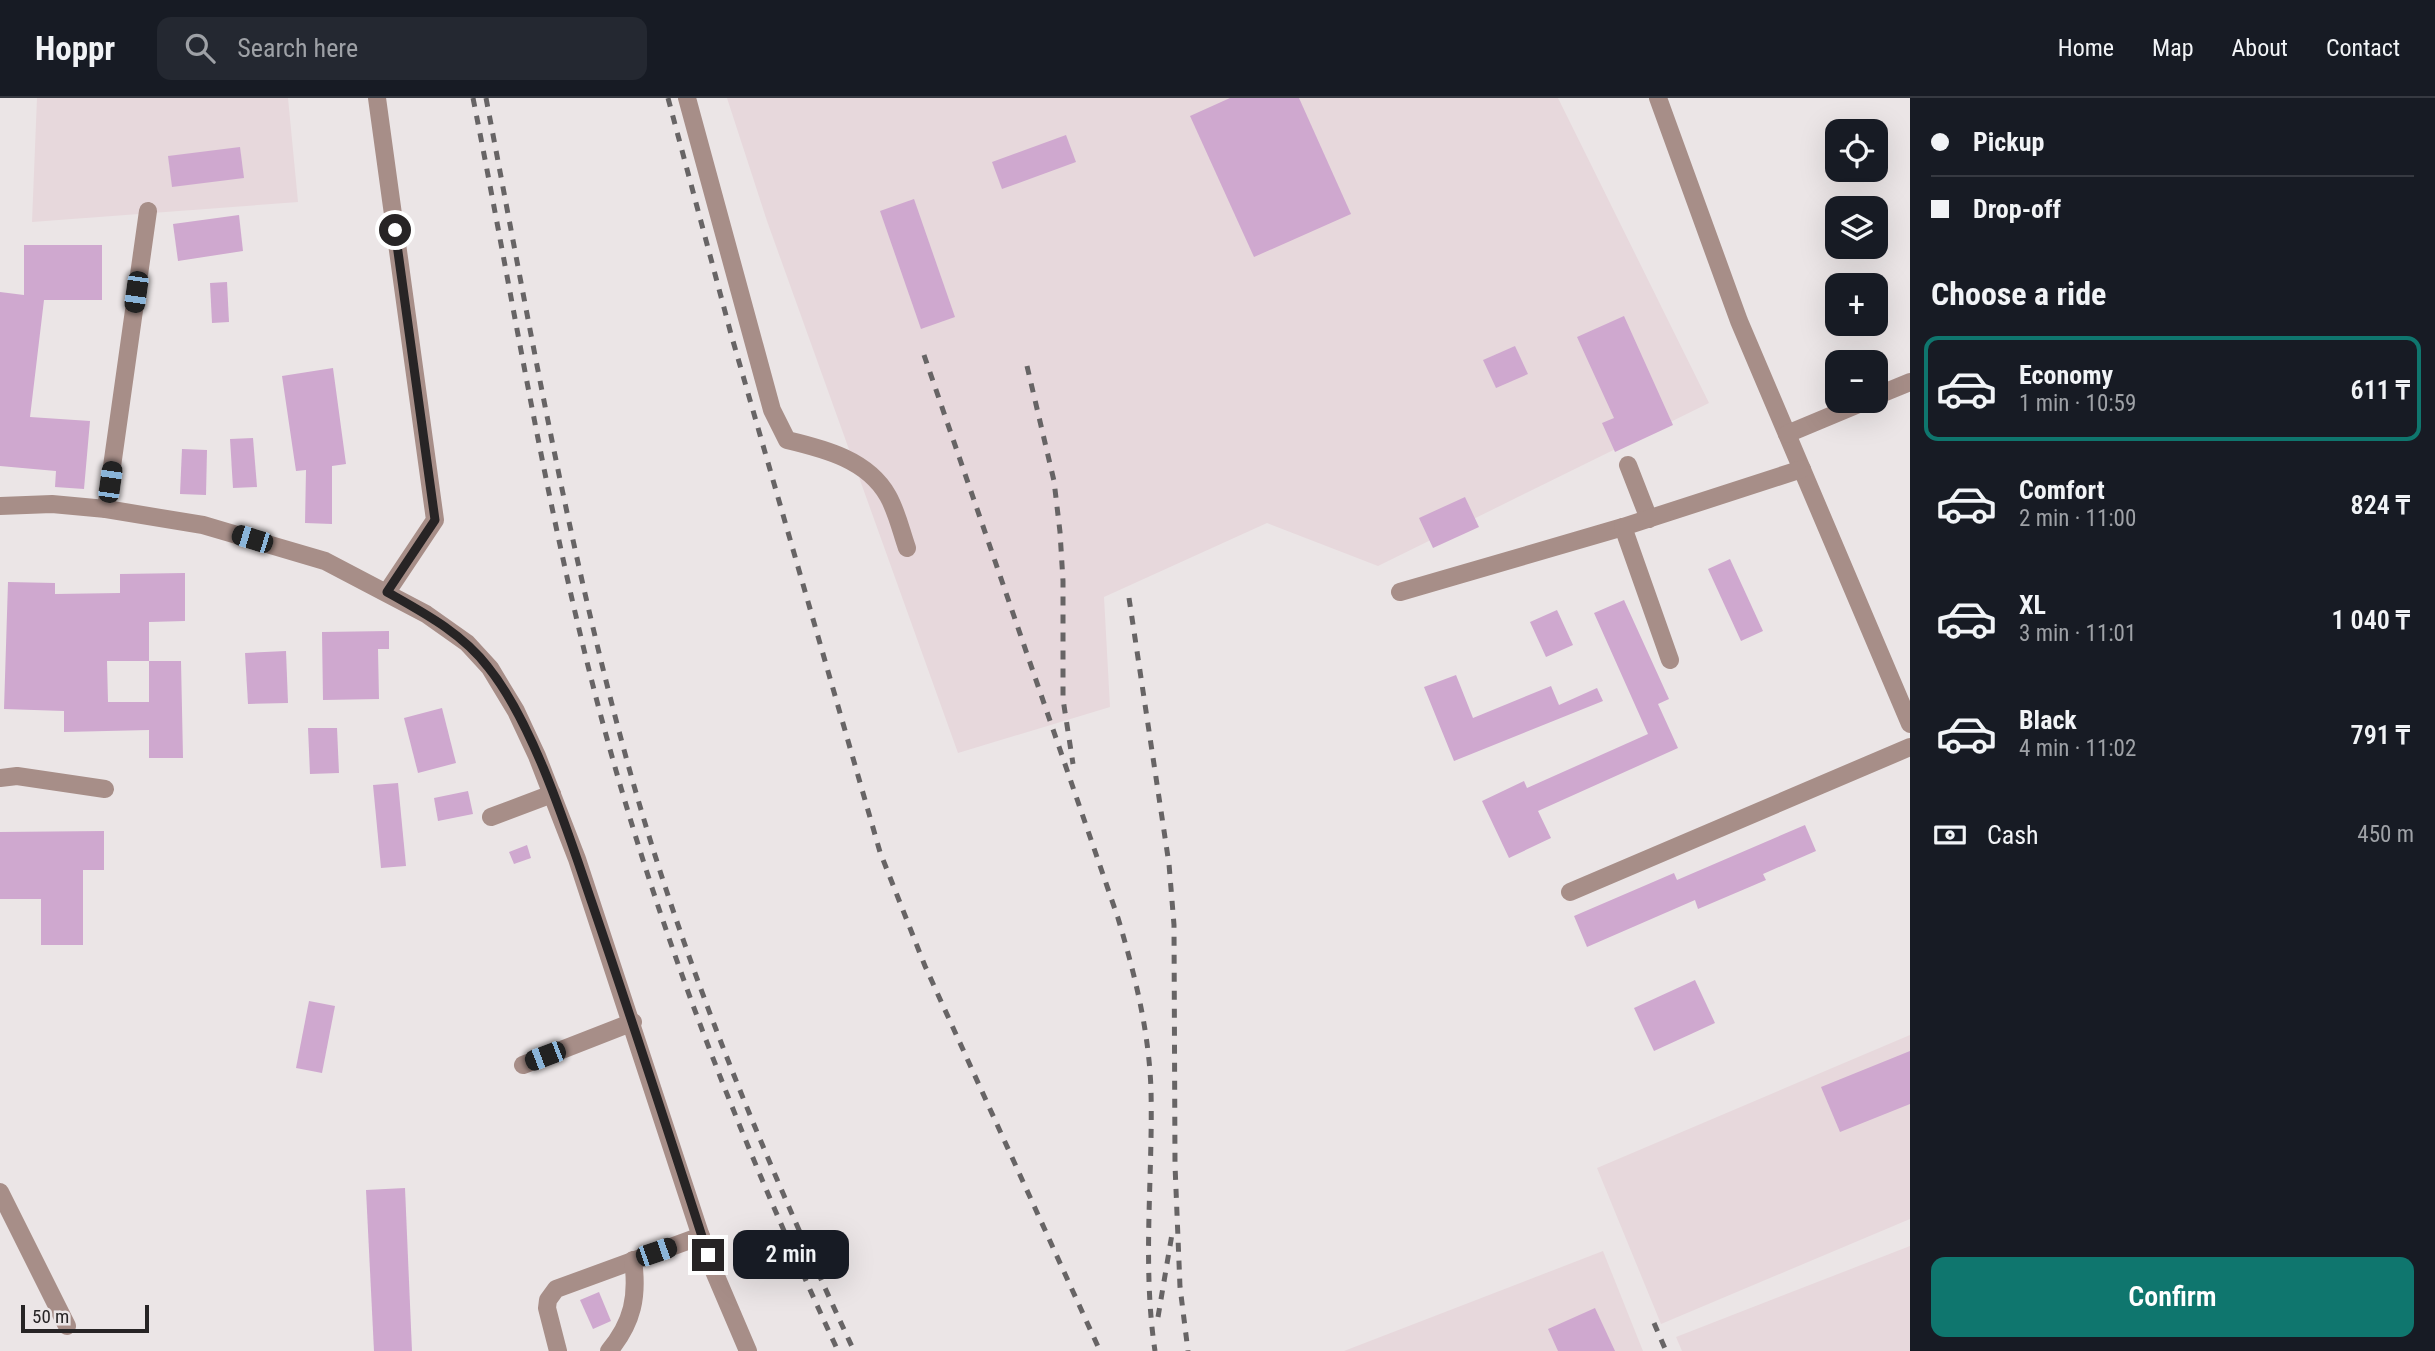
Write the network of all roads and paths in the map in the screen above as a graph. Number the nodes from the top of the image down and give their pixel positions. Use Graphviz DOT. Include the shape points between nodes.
graph roads {
  1 [pos="377,98"];
  2 [pos="687,98"];
  3 [pos="1658,98"];
  4 [pos="148,211"];
  5 [pos="1910,382"];
  6 [pos="1888,391"];
  7 [pos="1837,413"];
  8 [pos="1787,434"];
  9 [pos="1628,465"];
  10 [pos="1802,469"];
  11 [pos="0,506"];
  12 [pos="106,509"];
  13 [pos="1649,519"];
  14 [pos="1623,527"];
  15 [pos="907,548"];
  16 [pos="387,592"];
  17 [pos="1400,592"];
  18 [pos="1670,660"];
  19 [pos="1910,724"];
  20 [pos="1910,747"];
  21 [pos="0,778"];
  22 [pos="105,789"];
  23 [pos="552,794"];
  24 [pos="491,817"];
  25 [pos="1570,892"];
  26 [pos="633,1022"];
  27 [pos="523,1065"];
  28 [pos="0,1192"];
  29 [pos="701,1236"];
  30 [pos="633,1260"];
  31 [pos="67,1326"];
  32 [pos="558,1351"];
  33 [pos="609,1351"];
  34 [pos="748,1351"];
  1 -- 16 [label="street" via="435,520"];
  2 -- 15 [label="street" via="772,410 787,440 821,448 862,466 888,496"];
  3 -- 8 [label="street" via="1739,321"];
  4 -- 12 [label="street"];
  5 -- 6 [label="street"];
  7 -- 8 [label="street"];
  8 -- 10 [label="street"];
  9 -- 13 [label="street"];
  10 -- 13 [label="street"];
  10 -- 19 [label="street"];
  11 -- 12 [label="street"];
  12 -- 16 [label="street" via="228,532 325,561"];
  13 -- 14 [label="street"];
  14 -- 17 [label="street"];
  14 -- 18 [label="street"];
  16 -- 23 [label="street" via="467,643 490,668 516,711"];
  20 -- 25 [label="street"];
  21 -- 22 [label="street" via="17,776"];
  23 -- 24 [label="street"];
  23 -- 26 [label="street"];
  26 -- 27 [label="street"];
  26 -- 29 [label="street"];
  28 -- 31 [label="street"];
  29 -- 30 [label="street"];
  29 -- 34 [label="street"];
  30 -- 32 [label="street" via="552,1293 547,1308"];
  30 -- 33 [label="street" via="636,1284 631,1316"];
}
